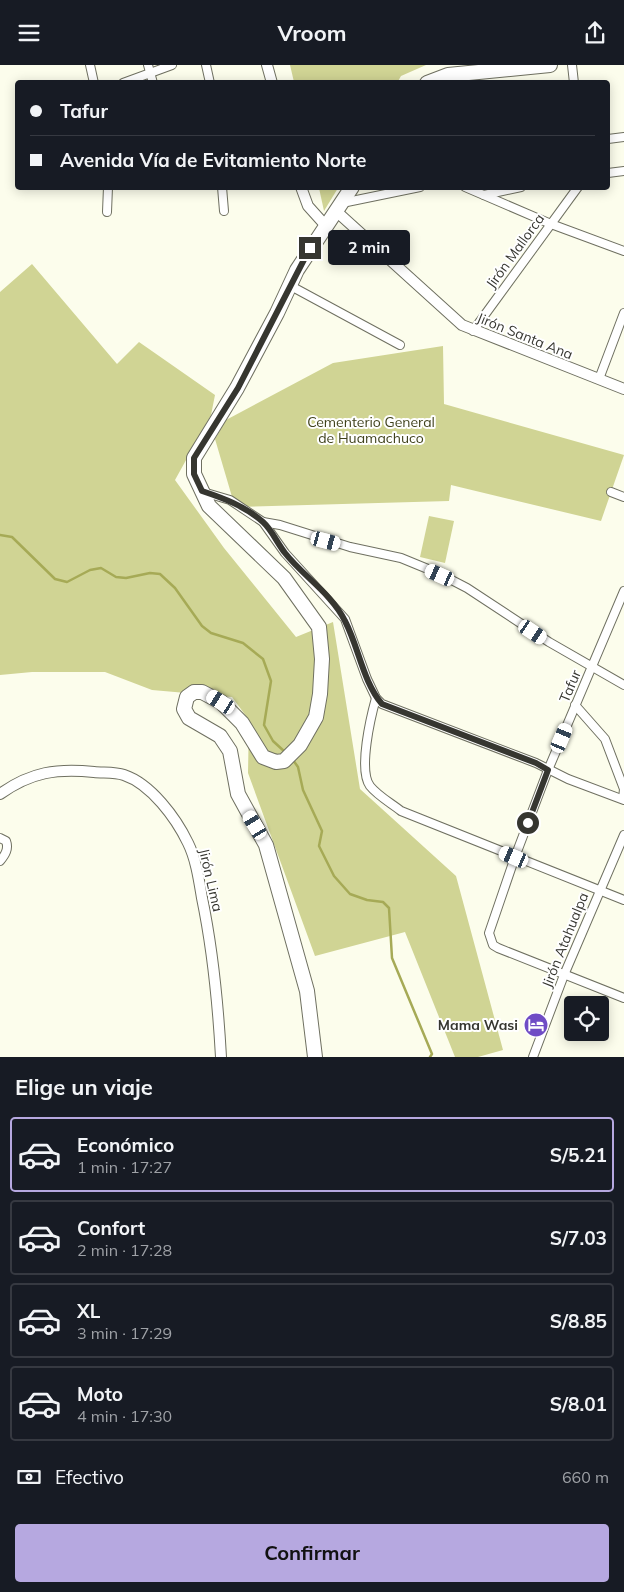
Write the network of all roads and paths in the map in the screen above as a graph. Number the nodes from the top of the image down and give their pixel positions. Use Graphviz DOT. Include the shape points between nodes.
graph roads {
  1 [pos="90,65"];
  2 [pos="172,65"];
  3 [pos="206,65"];
  4 [pos="267,65"];
  5 [pos="550,65"];
  6 [pos="572,65"];
  7 [pos="149,68"];
  8 [pos="93,80"];
  9 [pos="129,80"];
  10 [pos="209,80"];
  11 [pos="271,80"];
  12 [pos="435,80"];
  13 [pos="574,80"];
  14 [pos="624,137"];
  15 [pos="610,139"];
  16 [pos="624,171"];
  17 [pos="610,173"];
  18 [pos="108,190"];
  19 [pos="222,190"];
  20 [pos="302,190"];
  21 [pos="350,190"];
  22 [pos="408,190"];
  23 [pos="472,190"];
  24 [pos="507,190"];
  25 [pos="576,190"];
  26 [pos="483,195"];
  27 [pos="339,207"];
  28 [pos="224,211"];
  29 [pos="107,212"];
  30 [pos="550,224"];
  31 [pos="326,226"];
  32 [pos="624,251"];
  33 [pos="289,285"];
  34 [pos="624,313"];
  35 [pos="473,331"];
  36 [pos="400,345"];
  37 [pos="599,379"];
  38 [pos="624,389"];
  39 [pos="202,491"];
  40 [pos="610,492"];
  41 [pos="624,497"];
  42 [pos="263,522"];
  43 [pos="624,591"];
  44 [pos="592,665"];
  45 [pos="624,685"];
  46 [pos="376,697"];
  47 [pos="576,705"];
  48 [pos="548,770"];
  49 [pos="0,793"];
  50 [pos="624,799"];
  51 [pos="624,835"];
  52 [pos="0,838"];
  53 [pos="514,857"];
  54 [pos="0,861"];
  55 [pos="599,890"];
  56 [pos="624,900"];
  57 [pos="564,975"];
  58 [pos="624,998"];
  59 [pos="220,1057"];
  60 [pos="315,1057"];
  61 [pos="533,1057"];
  1 -- 8 [label="street"];
  2 -- 7 [label="street"];
  3 -- 10 [label="street"];
  4 -- 11 [label="street"];
  5 -- 12 [label="highway" via="448,75"];
  6 -- 13 [label="street"];
  7 -- 9 [label="street"];
  14 -- 15 [label="street"];
  16 -- 17 [label="street"];
  18 -- 29 [label="street"];
  19 -- 28 [label="street"];
  20 -- 31 [label="street" via="308,206"];
  21 -- 27 [label="highway"];
  22 -- 27 [label="street"];
  23 -- 26 [label="street"];
  24 -- 26 [label="street"];
  25 -- 30 [label="street, Jirón Mallorca"];
  26 -- 30 [label="street"];
  27 -- 31 [label="highway"];
  27 -- 35 [label="street, Jirón Santa Ana" via="462,325"];
  30 -- 32 [label="street"];
  30 -- 35 [label="street, Jirón Mallorca"];
  31 -- 33 [label="highway"];
  33 -- 36 [label="street"];
  33 -- 39 [label="highway" via="251,363 194,458 194,474"];
  34 -- 37 [label="street"];
  35 -- 37 [label="street, Jirón Santa Ana"];
  37 -- 38 [label="street, Jirón Santa Ana"];
  39 -- 42 [label="street" via="230,500"];
  39 -- 60 [label="highway" via="209,506 224,522 284,578 319,627 322,643 316,717 300,745 284,761 263,757 242,723 221,702 202,692 194,692 187,697 184,709 189,718 220,736 230,751 238,795 266,845 307,991"];
  40 -- 41 [label="street"];
  42 -- 44 [label="street" via="401,558 474,593 549,643"];
  42 -- 46 [label="street" via="285,553 345,619"];
  43 -- 44 [label="street, Tafur"];
  44 -- 45 [label="street"];
  44 -- 47 [label="street, Tafur"];
  46 -- 48 [label="street" via="382,704"];
  46 -- 53 [label="street" via="370,719 365,767 372,788 401,811"];
  47 -- 48 [label="street, Tafur"];
  47 -- 50 [label="street" via="605,739 624,789"];
  48 -- 50 [label="street"];
  48 -- 53 [label="street, Tafur"];
  49 -- 59 [label="street, Jirón Lima" via="39,773 84,771 123,775 140,783 155,797 189,844 198,879 218,998"];
  51 -- 55 [label="street, Jirón Atahualpa"];
  52 -- 54 [label="street" via="7,845"];
  53 -- 55 [label="street"];
  53 -- 57 [label="street, Tafur" via="489,933 493,945"];
  55 -- 56 [label="street"];
  55 -- 57 [label="street, Jirón Atahualpa"];
  57 -- 58 [label="street"];
  57 -- 61 [label="street, Jirón Atahualpa"];
}
